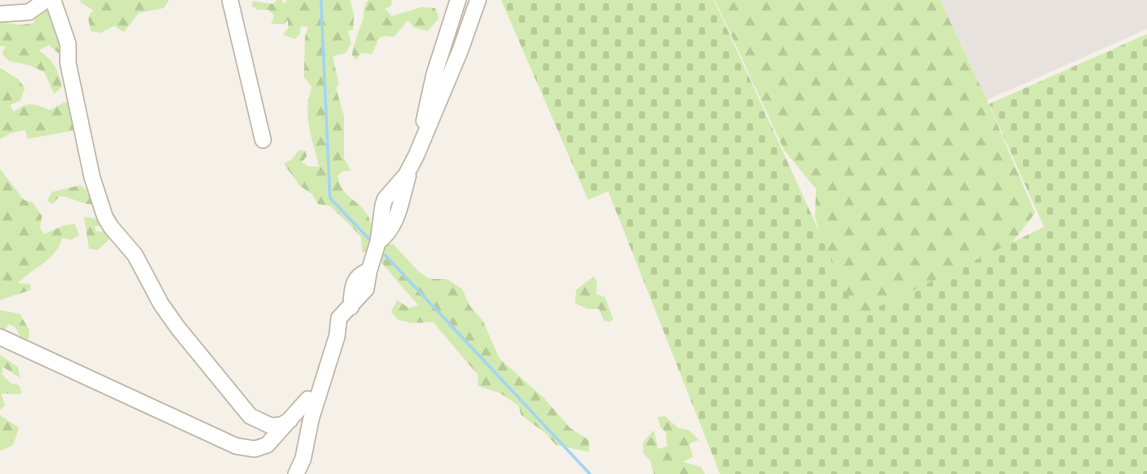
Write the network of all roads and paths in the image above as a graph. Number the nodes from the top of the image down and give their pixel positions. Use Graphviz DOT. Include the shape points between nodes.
graph roads {
  1 [pos="46,0"];
  2 [pos="53,0"];
  3 [pos="230,0"];
  4 [pos="458,0"];
  5 [pos="478,0"];
  6 [pos="0,14"];
  7 [pos="263,140"];
  8 [pos="413,162"];
  9 [pos="0,337"];
  10 [pos="323,377"];
  11 [pos="308,399"];
  12 [pos="290,420"];
  13 [pos="307,435"];
  14 [pos="296,474"];
  1 -- 6 [label="street" via="29,12"];
  2 -- 12 [label="street" via="68,44 68,63 92,177 105,217 135,255 178,328 246,412 271,426"];
  3 -- 7 [label="street"];
  4 -- 8 [label="street"];
  5 -- 8 [label="street"];
  8 -- 10 [label="street" via="385,199 366,289 339,318 338,339"];
  9 -- 12 [label="street" via="236,446 255,449 267,445"];
  10 -- 11 [label="street"];
  10 -- 13 [label="street"];
  11 -- 12 [label="street"];
  11 -- 13 [label="street"];
  13 -- 14 [label="street"];
}
